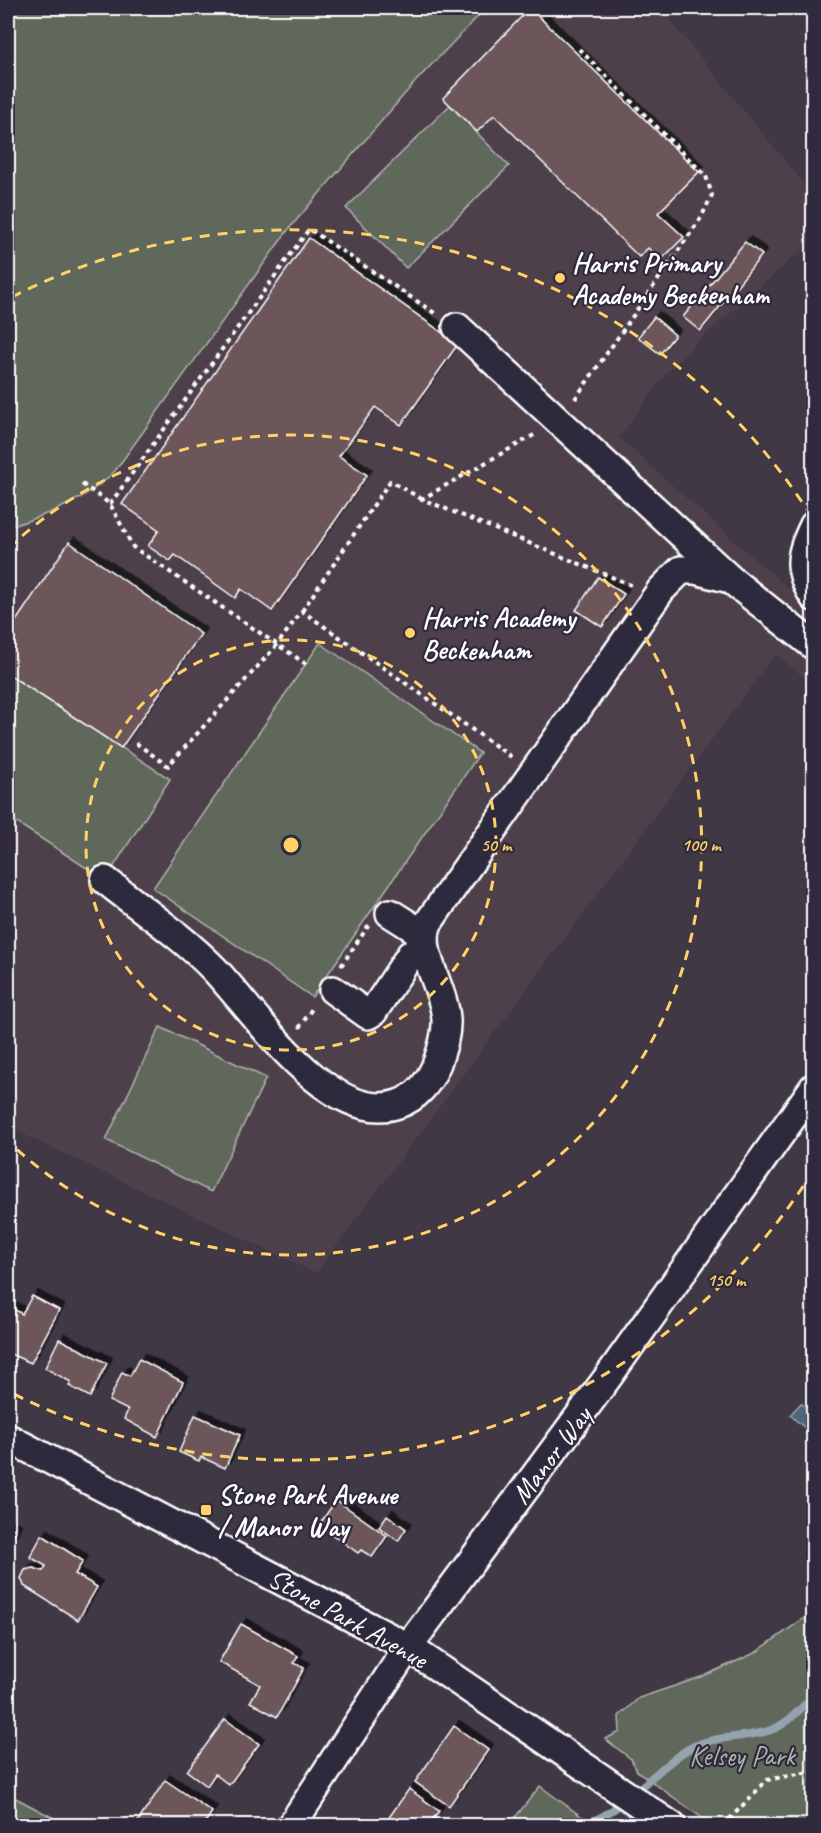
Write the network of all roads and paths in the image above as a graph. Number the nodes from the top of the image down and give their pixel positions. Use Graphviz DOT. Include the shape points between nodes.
graph roads {
  1 [pos="577,47"];
  2 [pos="457,327"];
  3 [pos="559,421"];
  4 [pos="82,484"];
  5 [pos="422,499"];
  6 [pos="110,504"];
  7 [pos="813,525"];
  8 [pos="730,579"];
  9 [pos="658,596"];
  10 [pos="813,597"];
  11 [pos="302,611"];
  12 [pos="277,645"];
  13 [pos="813,646"];
  14 [pos="306,664"];
  15 [pos="136,743"];
  16 [pos="533,772"];
  17 [pos="105,880"];
  18 [pos="390,913"];
  19 [pos="423,940"];
  20 [pos="333,990"];
  21 [pos="813,1086"];
  22 [pos="8,1438"];
  23 [pos="408,1647"];
  24 [pos="813,1772"];
  25 [pos="669,1824"];
  26 [pos="291,1826"];
  27 [pos="723,1826"];
  1 -- 3 [label="path" via="706,176 712,195 705,213"];
  2 -- 3 [label="street"];
  2 -- 6 [label="path" via="309,229"];
  3 -- 5 [label="path"];
  3 -- 8 [label="street"];
  4 -- 6 [label="path"];
  5 -- 9 [label="path"];
  5 -- 11 [label="path" via="390,481"];
  6 -- 12 [label="path" via="133,547"];
  7 -- 10 [label="street" via="801,564"];
  8 -- 9 [label="street" via="681,570"];
  8 -- 13 [label="street"];
  9 -- 16 [label="street"];
  11 -- 12 [label="path"];
  11 -- 16 [label="path"];
  12 -- 14 [label="path"];
  12 -- 15 [label="path" via="168,766"];
  16 -- 19 [label="street" via="428,923"];
  17 -- 19 [label="street" via="213,968 321,1085 353,1103 378,1107 405,1102 425,1084 436,1065 446,1021 444,1002"];
  18 -- 19 [label="street"];
  19 -- 20 [label="street" via="373,1012 368,1014"];
  21 -- 23 [label="street, Manor Way" via="608,1377"];
  22 -- 23 [label="street, Stone Park Avenue"];
  23 -- 25 [label="street, Stone Park Avenue"];
  23 -- 26 [label="street, Manor Way"];
  24 -- 27 [label="path" via="767,1780"];
}
